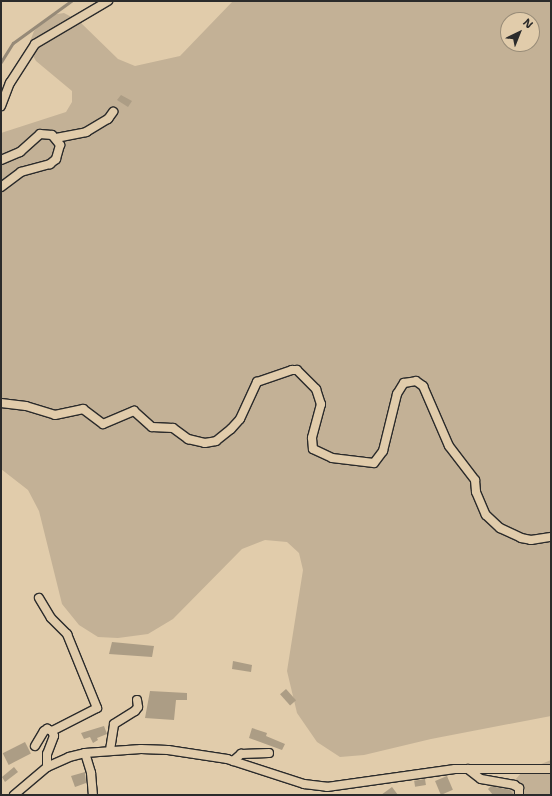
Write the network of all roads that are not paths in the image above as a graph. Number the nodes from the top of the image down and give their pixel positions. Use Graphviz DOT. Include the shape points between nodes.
graph roads {
  1 [pos="108,1"];
  2 [pos="1,106"];
  3 [pos="113,112"];
  4 [pos="56,138"];
  5 [pos="1,160"];
  6 [pos="1,187"];
  7 [pos="1,403"];
  8 [pos="551,537"];
  9 [pos="39,598"];
  10 [pos="137,700"];
  11 [pos="52,731"];
  12 [pos="35,746"];
  13 [pos="110,750"];
  14 [pos="85,753"];
  15 [pos="269,753"];
  16 [pos="233,761"];
  17 [pos="47,767"];
  18 [pos="468,769"];
  19 [pos="551,769"];
  20 [pos="342,786"];
  21 [pos="14,795"];
  22 [pos="93,795"];
  23 [pos="346,795"];
  24 [pos="519,795"];
  1 -- 2 [label="street" via="35,44 10,83"];
  3 -- 4 [label="street" via="108,120 86,132"];
  4 -- 5 [label="street" via="46,133 40,134 20,152"];
  4 -- 6 [label="street" via="60,145 56,159 44,166 21,172"];
  7 -- 8 [label="street" via="26,406 55,415 83,409 103,424 134,411 152,427 173,428 188,439 205,443 216,441 240,419 257,382 297,370 316,389 322,404 312,438 313,448 332,458 374,463 383,451 397,394 404,383 416,381 423,386 448,446 475,480 476,492 486,515 500,528 521,538 531,540"];
  9 -- 11 [label="street" via="51,618 67,634 97,708"];
  10 -- 13 [label="street" via="138,707 135,711 114,724"];
  11 -- 12 [label="street" via="44,731"];
  11 -- 17 [label="street" via="54,736 47,754"];
  13 -- 14 [label="street"];
  13 -- 16 [label="street" via="168,750"];
  14 -- 17 [label="street"];
  14 -- 22 [label="street" via="91,773"];
  15 -- 16 [label="street" via="241,754"];
  16 -- 20 [label="street" via="304,784"];
  17 -- 21 [label="street"];
  18 -- 19 [label="street"];
  18 -- 20 [label="street" via="435,771"];
  18 -- 24 [label="street" via="476,777 514,784 519,788"];
  20 -- 23 [label="street"];
}
